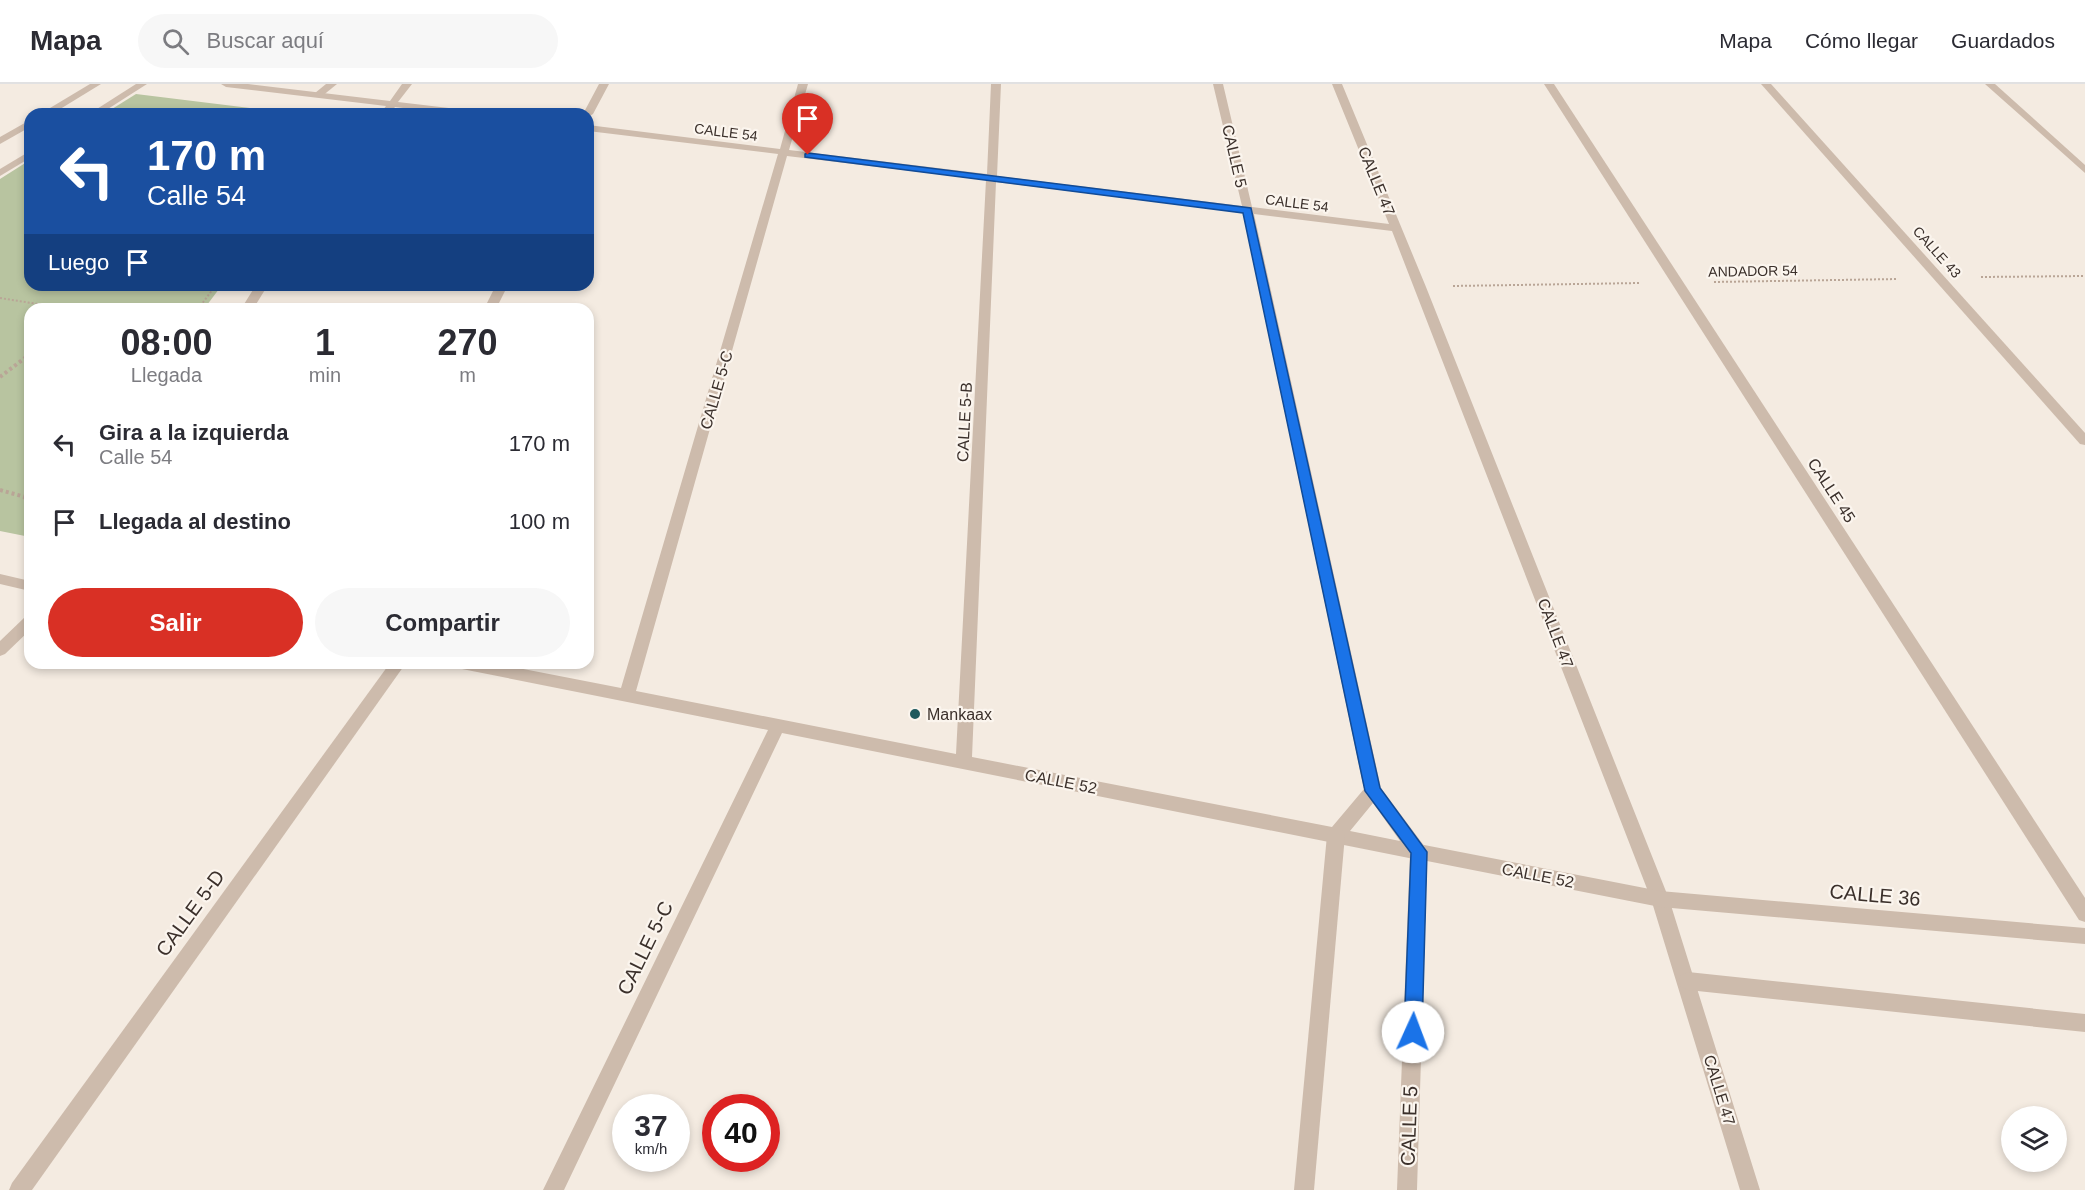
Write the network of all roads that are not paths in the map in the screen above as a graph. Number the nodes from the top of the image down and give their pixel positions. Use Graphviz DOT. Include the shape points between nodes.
graph roads {
  1 [pos="96,84"];
  2 [pos="141,84"];
  3 [pos="226,84"];
  4 [pos="332,84"];
  5 [pos="407,84"];
  6 [pos="604,84"];
  7 [pos="803,84"];
  8 [pos="996,84"];
  9 [pos="1218,84"];
  10 [pos="1337,84"];
  11 [pos="1549,84"];
  12 [pos="1766,84"];
  13 [pos="1990,84"];
  14 [pos="318,95"];
  15 [pos="393,104"];
  16 [pos="55,108"];
  17 [pos="103,108"];
  18 [pos="390,108"];
  19 [pos="425,108"];
  20 [pos="591,108"];
  21 [pos="24,127"];
  22 [pos="594,129"];
  23 [pos="0,141"];
  24 [pos="785,153"];
  25 [pos="24,158"];
  26 [pos="2085,170"];
  27 [pos="0,173"];
  28 [pos="993,178"];
  29 [pos="1248,210"];
  30 [pos="1396,228"];
  31 [pos="2085,441"];
  32 [pos="0,579"];
  33 [pos="24,585"];
  34 [pos="24,627"];
  35 [pos="0,650"];
  36 [pos="394,669"];
  37 [pos="492,669"];
  38 [pos="627,696"];
  39 [pos="778,725"];
  40 [pos="964,762"];
  41 [pos="1372,791"];
  42 [pos="1336,835"];
  43 [pos="1419,852"];
  44 [pos="1660,899"];
  45 [pos="2085,914"];
  46 [pos="2085,936"];
  47 [pos="1688,981"];
  48 [pos="2085,1023"];
  49 [pos="19,1190"];
  50 [pos="553,1190"];
  51 [pos="1304,1190"];
  52 [pos="1407,1190"];
  53 [pos="1750,1190"];
  1 -- 16 [label="street"];
  2 -- 17 [label="street"];
  3 -- 14 [label="street"];
  4 -- 14 [label="street"];
  5 -- 15 [label="street"];
  6 -- 20 [label="street"];
  7 -- 24 [label="street, CALLE 5-C"];
  8 -- 28 [label="street, CALLE 5-B"];
  9 -- 29 [label="street, CALLE 5"];
  10 -- 30 [label="street, CALLE 47"];
  11 -- 45 [label="street, CALLE 45"];
  12 -- 31 [label="street, CALLE 43"];
  13 -- 26 [label="street"];
  14 -- 15 [label="street"];
  15 -- 18 [label="street"];
  15 -- 19 [label="street"];
  21 -- 23 [label="street"];
  22 -- 24 [label="street, CALLE 54"];
  24 -- 28 [label="street, CALLE 54"];
  24 -- 38 [label="street, CALLE 5-C"];
  25 -- 27 [label="street"];
  28 -- 29 [label="street, CALLE 54"];
  28 -- 40 [label="street, CALLE 5-B"];
  29 -- 30 [label="street, CALLE 54"];
  29 -- 41 [label="street, CALLE 5"];
  30 -- 44 [label="street, CALLE 47"];
  32 -- 33 [label="street"];
  34 -- 35 [label="street"];
  36 -- 49 [label="street, CALLE 5-D"];
  37 -- 38 [label="street, CALLE 52"];
  38 -- 39 [label="street, CALLE 52"];
  39 -- 40 [label="street, CALLE 52"];
  39 -- 50 [label="street, CALLE 5-C"];
  40 -- 42 [label="street, CALLE 52"];
  41 -- 42 [label="street"];
  41 -- 43 [label="street, CALLE 5"];
  42 -- 43 [label="street, CALLE 52"];
  42 -- 51 [label="street"];
  43 -- 44 [label="street, CALLE 52"];
  43 -- 52 [label="street, CALLE 5"];
  44 -- 46 [label="street, CALLE 36"];
  44 -- 47 [label="street, CALLE 47"];
  47 -- 48 [label="street"];
  47 -- 53 [label="street, CALLE 47"];
}
